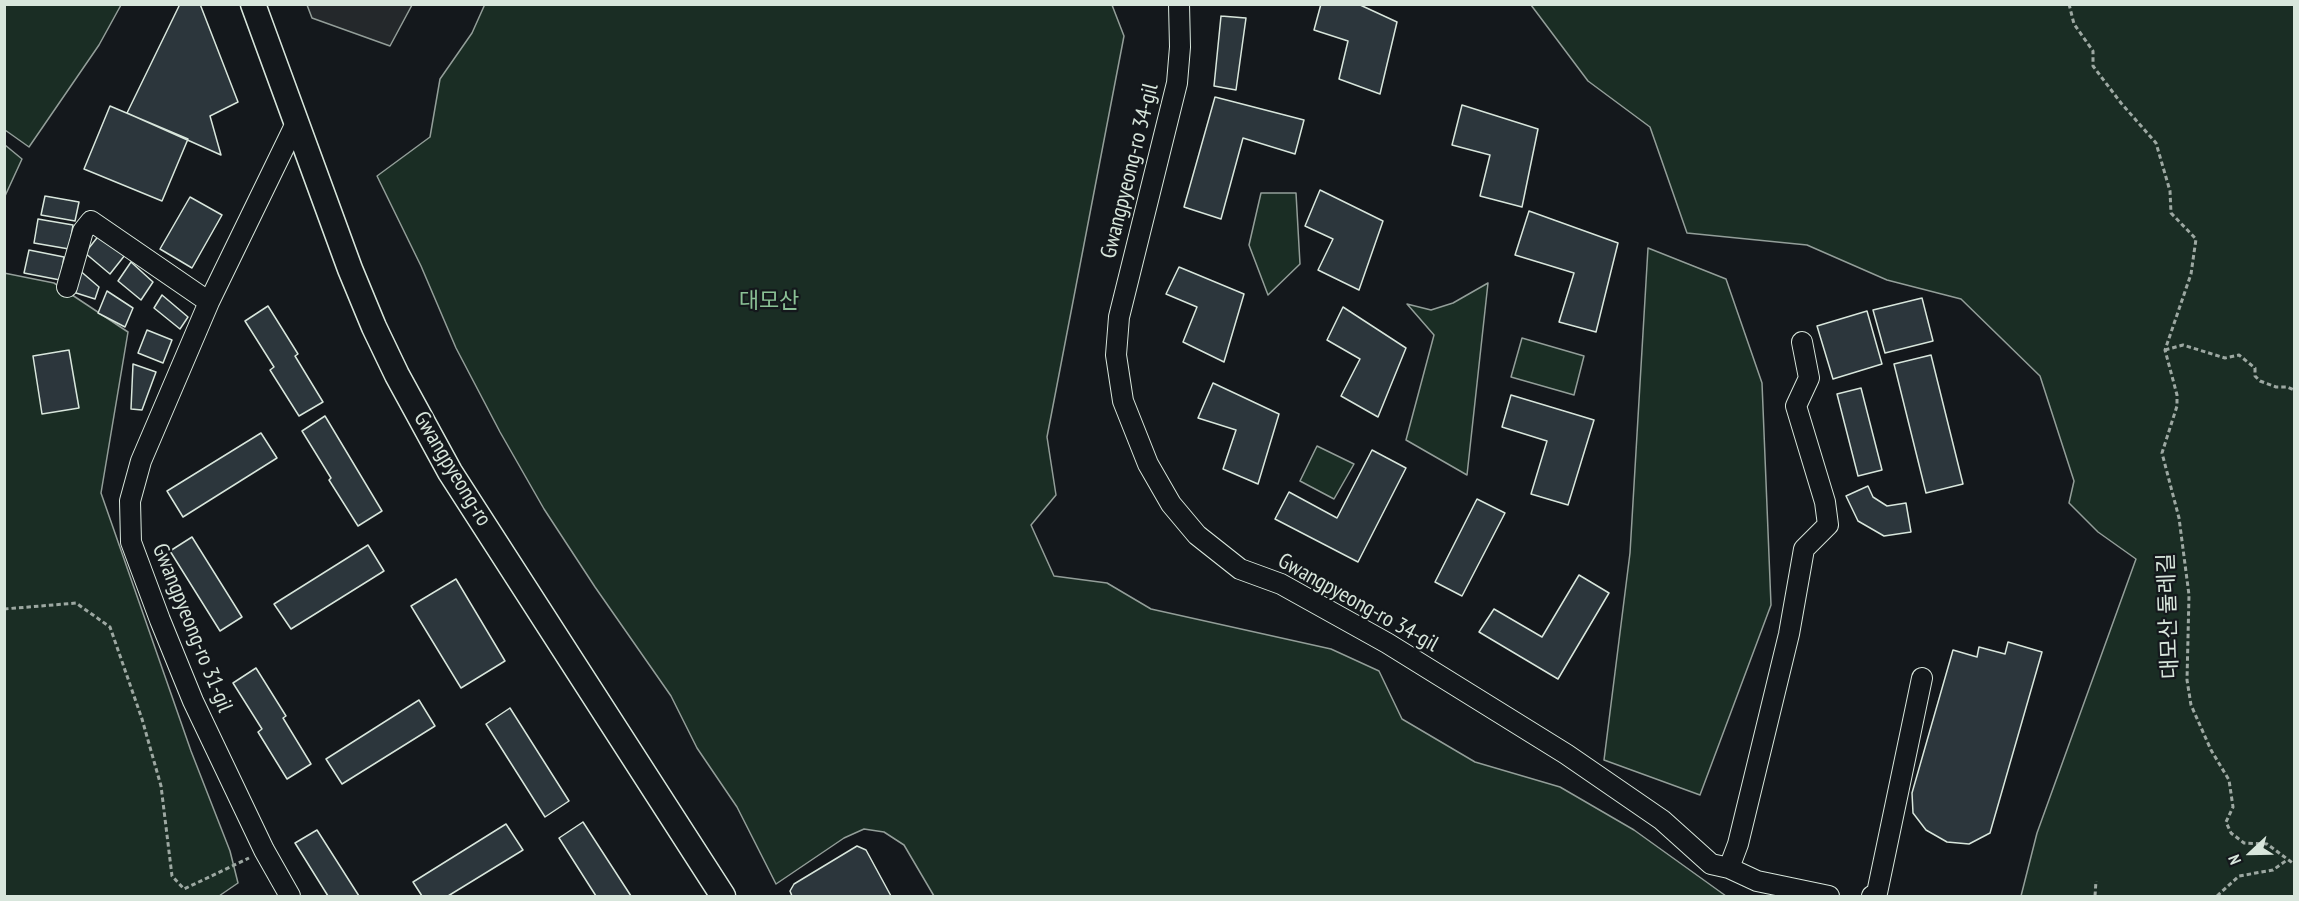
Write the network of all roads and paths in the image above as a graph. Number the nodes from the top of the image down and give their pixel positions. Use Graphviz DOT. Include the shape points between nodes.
graph roads {
  1 [pos="253,4"];
  2 [pos="1179,4"];
  3 [pos="2069,4"];
  4 [pos="296,123"];
  5 [pos="67,287"];
  6 [pos="209,302"];
  7 [pos="1802,342"];
  8 [pos="2165,350"];
  9 [pos="2295,390"];
  10 [pos="4,609"];
  11 [pos="1922,678"];
  12 [pos="264,850"];
  13 [pos="2288,860"];
  14 [pos="2295,864"];
  15 [pos="1729,868"];
  16 [pos="2096,881"];
  17 [pos="290,897"];
  18 [pos="723,897"];
  19 [pos="1829,897"];
  20 [pos="1872,897"];
  21 [pos="2095,897"];
  22 [pos="2217,897"];
  1 -- 4 [label="main road, Gwangpyeong-ro"];
  2 -- 15 [label="street, Gwangpyeong-ro 34-gil" via="1177,83 1119,317 1116,355 1123,401 1148,464 1171,504 1197,535 1240,568 1281,585 1397,650 1566,754 1662,820 1711,864"];
  3 -- 8 [label="path" via="2074,24 2093,51 2093,66 2156,143 2170,191 2171,213 2196,239 2191,274"];
  4 -- 6 [label="street, Gwangpyeong-ro 31-gil"];
  4 -- 18 [label="main road, Gwangpyeong-ro" via="374,327 450,472"];
  5 -- 6 [label="street" via="82,231 91,222"];
  6 -- 12 [label="street, Gwangpyeong-ro 31-gil" via="141,461 130,501 131,542 193,701"];
  7 -- 15 [label="street" via="1809,378 1796,406 1825,502 1828,525 1804,549 1789,634"];
  8 -- 9 [label="path" via="2183,345 2225,358 2239,355 2255,368 2260,381"];
  8 -- 13 [label="path, 대모산 둘레길" via="2177,406 2162,453 2179,518 2189,595 2187,680 2191,705 2229,780 2233,807 2226,822 2231,833 2244,843 2267,844"];
  10 -- 12 [label="path" via="76,603 110,627 161,786 172,876 184,889"];
  11 -- 20 [label="street" via="1877,893"];
  12 -- 17 [label="street, Gwangpyeong-ro 31-gil"];
  13 -- 14 [label="path, 대모산 둘레길"];
  13 -- 22 [label="path" via="2273,870 2239,876"];
  15 -- 19 [label="street, Gwangpyeong-ro 34-gil" via="1757,881"];
  16 -- 21 [label="path"];
}
